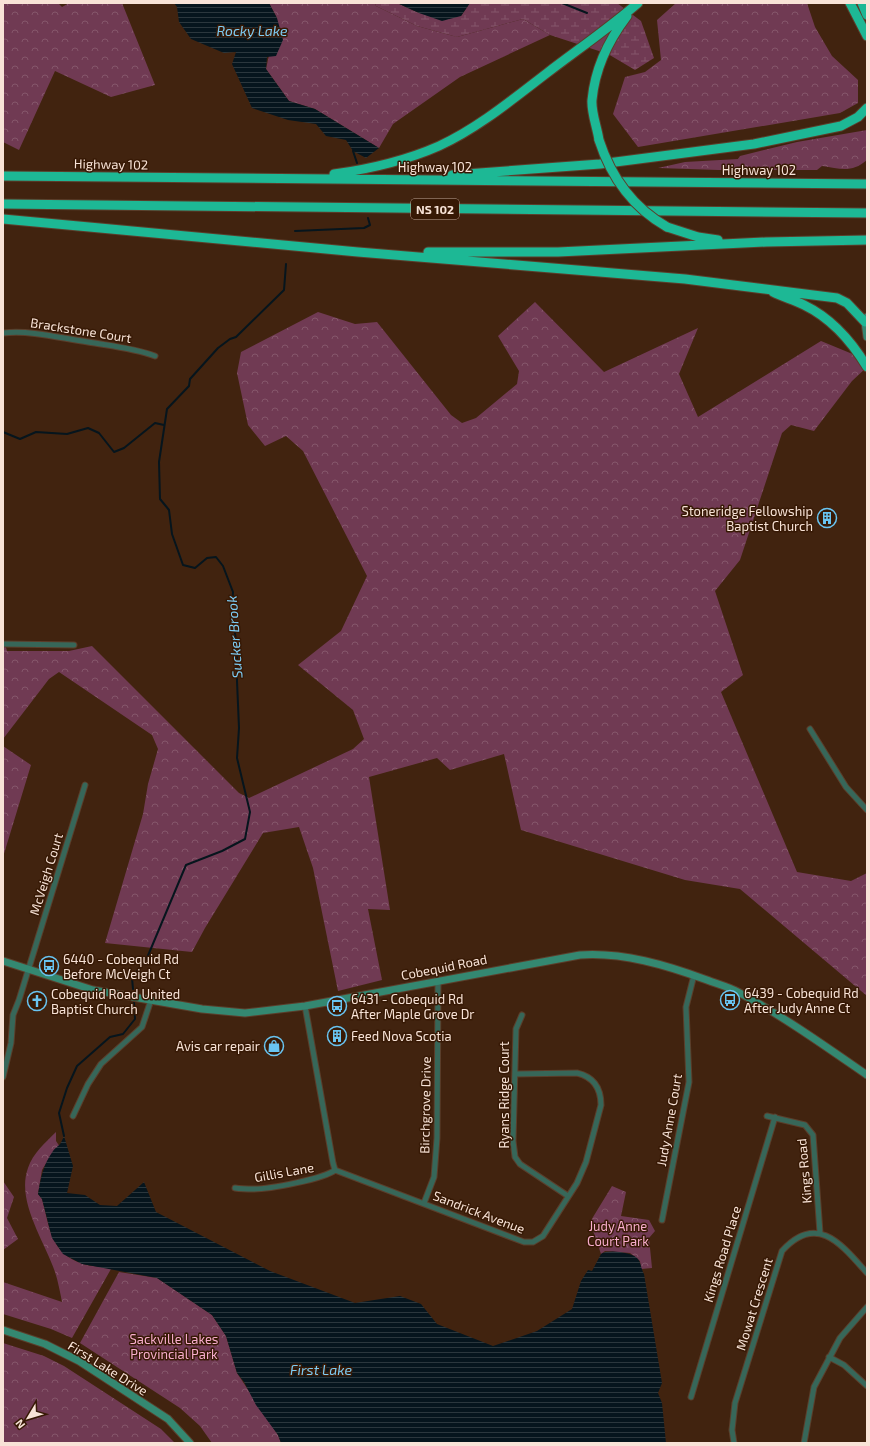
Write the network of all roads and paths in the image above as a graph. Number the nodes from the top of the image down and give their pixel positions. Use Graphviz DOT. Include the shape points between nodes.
graph roads {
  1 [pos="850,3"];
  2 [pos="862,3"];
  3 [pos="636,5"];
  4 [pos="867,15"];
  5 [pos="867,36"];
  6 [pos="867,108"];
  7 [pos="3,176"];
  8 [pos="307,178"];
  9 [pos="392,180"];
  10 [pos="867,184"];
  11 [pos="3,204"];
  12 [pos="867,213"];
  13 [pos="3,219"];
  14 [pos="867,240"];
  15 [pos="766,242"];
  16 [pos="358,252"];
  17 [pos="767,288"];
  18 [pos="866,320"];
  19 [pos="3,334"];
  20 [pos="867,337"];
  21 [pos="155,356"];
  22 [pos="867,367"];
  23 [pos="3,644"];
  24 [pos="74,645"];
  25 [pos="810,729"];
  26 [pos="85,785"];
  27 [pos="867,810"];
  28 [pos="3,961"];
  29 [pos="29,969"];
  30 [pos="694,975"];
  31 [pos="438,981"];
  32 [pos="151,1000"];
  33 [pos="305,1006"];
  34 [pos="522,1015"];
  35 [pos="515,1074"];
  36 [pos="867,1075"];
  37 [pos="3,1077"];
  38 [pos="72,1116"];
  39 [pos="767,1116"];
  40 [pos="775,1117"];
  41 [pos="336,1170"];
  42 [pos="235,1188"];
  43 [pos="568,1196"];
  44 [pos="424,1203"];
  45 [pos="662,1220"];
  46 [pos="820,1233"];
  47 [pos="867,1273"];
  48 [pos="867,1307"];
  49 [pos="3,1330"];
  50 [pos="829,1357"];
  51 [pos="867,1386"];
  52 [pos="691,1397"];
  53 [pos="190,1443"];
  54 [pos="734,1443"];
  55 [pos="804,1443"];
  1 -- 5 [label="highway"];
  2 -- 4 [label="highway"];
  3 -- 8 [label="highway" via="515,97 473,127 440,146 375,168"];
  3 -- 15 [label="highway, bridge" via="609,42 598,69 592,101 604,157 622,188 645,212 667,226 714,240"];
  6 -- 9 [label="highway" via="858,117 840,126 754,144 600,164"];
  7 -- 8 [label="highway, Highway 102 / NS 102"];
  8 -- 9 [label="highway, Highway 102 / NS 102"];
  9 -- 10 [label="highway, Highway 102 / NS 102"];
  11 -- 12 [label="highway, NS 102"];
  13 -- 16 [label="highway"];
  14 -- 15 [label="highway"];
  15 -- 16 [label="highway" via="558,252"];
  16 -- 17 [label="highway" via="685,278"];
  17 -- 18 [label="highway" via="836,298 847,303"];
  17 -- 22 [label="highway" via="805,305 822,316 840,331"];
  18 -- 20 [label="main road"];
  19 -- 21 [label="street, Brackstone Court" via="16,332 51,335"];
  23 -- 24 [label="street"];
  25 -- 27 [label="street" via="846,787"];
  26 -- 29 [label="street, McVeigh Court"];
  28 -- 29 [label="main road, Cobequid Road"];
  29 -- 32 [label="main road, Cobequid Road" via="93,990"];
  29 -- 37 [label="street, McVeigh Court" via="15,1010"];
  30 -- 31 [label="main road, Cobequid Road" via="641,960 599,953"];
  30 -- 36 [label="main road, Cobequid Road" via="736,991 778,1015"];
  30 -- 45 [label="street, Judy Anne Court" via="686,1007 689,1082"];
  31 -- 33 [label="main road, Cobequid Road"];
  31 -- 44 [label="street, Birchgrove Drive" via="437,1138 434,1177"];
  32 -- 33 [label="main road, Cobequid Road" via="202,1009 245,1012"];
  32 -- 38 [label="street" via="142,1027 101,1064"];
  33 -- 41 [label="street"];
  34 -- 35 [label="street, Ryans Ridge Court" via="516,1029"];
  35 -- 43 [label="street, Ryans Ridge Court" via="515,1156 520,1164"];
  35 -- 43 [label="street, Sandrick Avenue" via="577,1073 592,1080 598,1088 601,1105 586,1162"];
  39 -- 40 [label="street, Kings Road"];
  40 -- 46 [label="street, Kings Road" via="805,1125 813,1135"];
  40 -- 52 [label="street, Kings Road Place"];
  41 -- 42 [label="street, Gillis Lane" via="316,1178 256,1190"];
  41 -- 44 [label="street, Sandrick Avenue"];
  43 -- 44 [label="street, Sandrick Avenue" via="543,1236 528,1243"];
  46 -- 47 [label="street" via="836,1240"];
  46 -- 54 [label="street, Mowat Crescent" via="803,1235 782,1251 735,1402 732,1430"];
  48 -- 50 [label="street" via="840,1338"];
  49 -- 53 [label="main road, First Lake Drive" via="45,1344 79,1361 168,1419"];
  50 -- 51 [label="street"];
  50 -- 55 [label="street" via="814,1387"];
}
